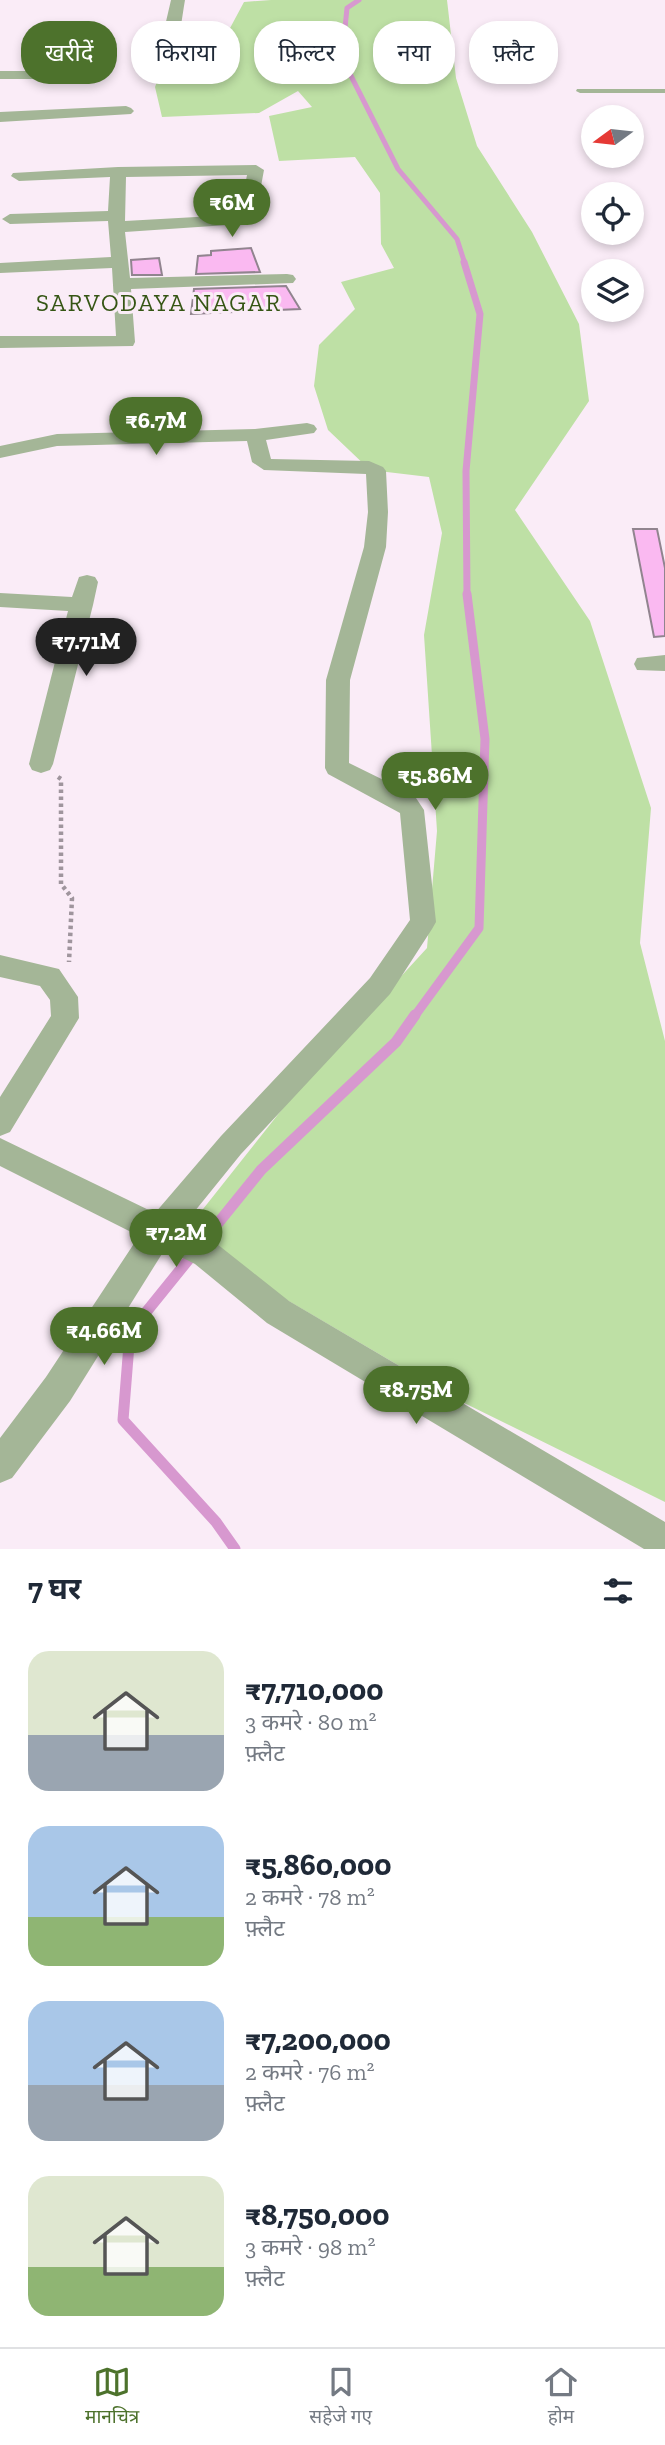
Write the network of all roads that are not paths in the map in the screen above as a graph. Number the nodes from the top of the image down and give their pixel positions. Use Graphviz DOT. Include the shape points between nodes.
graph roads {
  1 [pos="177,0"];
  2 [pos="173,21"];
  3 [pos="0,75"];
  4 [pos="21,75"];
  5 [pos="580,91"];
  6 [pos="665,91"];
  7 [pos="126,111"];
  8 [pos="0,117"];
  9 [pos="118,172"];
  10 [pos="19,176"];
  11 [pos="10,219"];
  12 [pos="116,221"];
  13 [pos="120,262"];
  14 [pos="0,268"];
  15 [pos="287,279"];
  16 [pos="122,284"];
  17 [pos="0,342"];
  18 [pos="307,429"];
  19 [pos="255,435"];
  20 [pos="0,452"];
  21 [pos="0,600"];
  22 [pos="41,764"];
  23 [pos="0,966"];
  24 [pos="0,1123"];
  25 [pos="0,1151"];
  26 [pos="163,1235"];
  27 [pos="0,1466"];
  28 [pos="665,1542"];
  1 -- 2 [label="street"];
  3 -- 4 [label="street"];
  5 -- 6 [label="lane"];
  7 -- 8 [label="street"];
  9 -- 10 [label="street"];
  9 -- 12 [label="street"];
  9 -- 12 [label="street" via="256,170 248,213 236,220"];
  11 -- 12 [label="street"];
  12 -- 13 [label="street"];
  13 -- 14 [label="street"];
  13 -- 16 [label="street"];
  15 -- 16 [label="street"];
  16 -- 17 [label="street" via="126,342"];
  18 -- 19 [label="street"];
  19 -- 20 [label="street" via="57,440"];
  19 -- 26 [label="street" via="262,462 271,466 369,467 376,471 375,547 338,680 337,768 405,802 412,810 423,922 380,986 231,1145"];
  21 -- 22 [label="street" via="85,594"];
  23 -- 24 [label="street" via="49,977 64,996 65,1018"];
  25 -- 26 [label="street"];
  26 -- 27 [label="street" via="58,1390"];
  26 -- 28 [label="street" via="206,1254 278,1312"];
}
